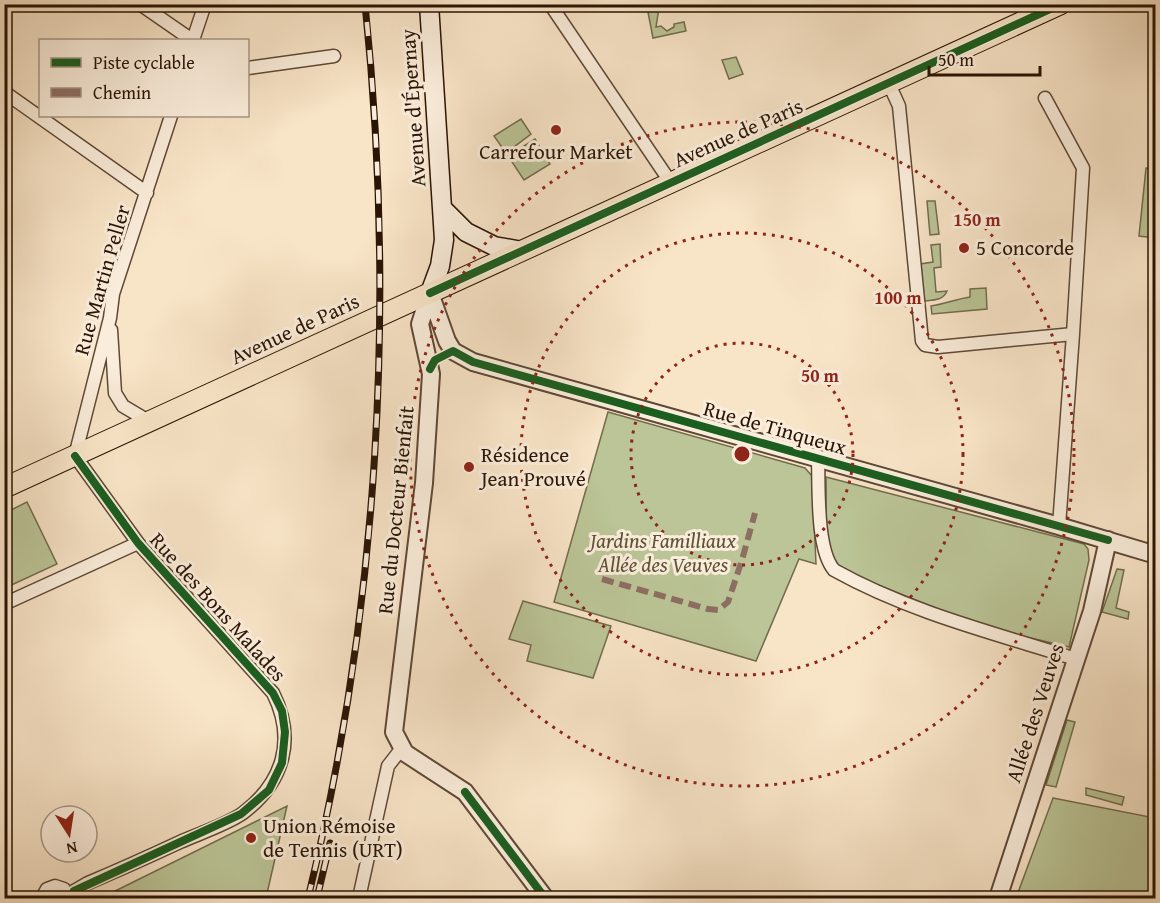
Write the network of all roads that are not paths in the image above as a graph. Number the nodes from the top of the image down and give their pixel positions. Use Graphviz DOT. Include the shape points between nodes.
graph roads {
  1 [pos="140,4"];
  2 [pos="205,4"];
  3 [pos="550,4"];
  4 [pos="1062,4"];
  5 [pos="434,8"];
  6 [pos="192,39"];
  7 [pos="193,39"];
  8 [pos="334,56"];
  9 [pos="249,68"];
  10 [pos="889,84"];
  11 [pos="4,92"];
  12 [pos="1045,98"];
  13 [pos="39,117"];
  14 [pos="39,117"];
  15 [pos="171,117"];
  16 [pos="671,183"];
  17 [pos="147,193"];
  18 [pos="442,208"];
  19 [pos="522,251"];
  20 [pos="430,293"];
  21 [pos="110,318"];
  22 [pos="1073,334"];
  23 [pos="453,351"];
  24 [pos="430,369"];
  25 [pos="150,422"];
  26 [pos="75,456"];
  27 [pos="818,458"];
  28 [pos="4,488"];
  29 [pos="1059,526"];
  30 [pos="1113,542"];
  31 [pos="138,543"];
  32 [pos="1155,555"];
  33 [pos="4,604"];
  34 [pos="1076,659"];
  35 [pos="402,748"];
  36 [pos="70,895"];
  37 [pos="42,898"];
  38 [pos="359,898"];
  39 [pos="545,898"];
  40 [pos="998,898"];
  1 -- 6 [label="street"];
  2 -- 7 [label="street"];
  3 -- 16 [label="street"];
  4 -- 10 [label="main road, Avenue de Paris"];
  5 -- 18 [label="main road, Avenue d'Épernay"];
  8 -- 9 [label="street"];
  10 -- 16 [label="main road, Avenue de Paris"];
  10 -- 22 [label="street" via="899,106 922,341 938,346"];
  11 -- 13 [label="street"];
  12 -- 22 [label="street" via="1083,168"];
  14 -- 17 [label="street"];
  15 -- 17 [label="street, Rue Martin Peller"];
  16 -- 19 [label="main road, Avenue de Paris"];
  17 -- 21 [label="street, Rue Martin Peller" via="113,294"];
  18 -- 19 [label="main road, Avenue d'Épernay" via="466,232 494,246"];
  18 -- 20 [label="main road, Avenue d'Épernay" via="444,240"];
  19 -- 20 [label="main road, Avenue de Paris"];
  20 -- 23 [label="street"];
  20 -- 24 [label="street, Rue du Docteur Bienfait" via="420,324"];
  20 -- 25 [label="main road, Avenue de Paris"];
  21 -- 25 [label="street" via="115,393 123,406"];
  21 -- 26 [label="street, Rue Martin Peller"];
  22 -- 29 [label="street"];
  23 -- 24 [label="street" via="435,360"];
  23 -- 27 [label="street, Rue de Tinqueux" via="474,362"];
  24 -- 35 [label="street, Rue du Docteur Bienfait" via="424,483 394,732"];
  25 -- 26 [label="main road, Avenue de Paris"];
  26 -- 28 [label="main road, Avenue de Paris"];
  26 -- 31 [label="street, Rue des Bons Malades"];
  27 -- 29 [label="street, Rue de Tinqueux"];
  27 -- 34 [label="street" via="823,547 834,570 895,600"];
  29 -- 30 [label="street, Rue de Tinqueux"];
  30 -- 32 [label="street, Rue de Tinqueux"];
  30 -- 34 [label="street, Allée des Veuves"];
  31 -- 33 [label="street, Rue des Bons Malades"];
  31 -- 36 [label="street, Rue des Bons Malades" via="273,693 282,711 285,732 282,763 269,790 241,814"];
  34 -- 40 [label="street, Allée des Veuves"];
  35 -- 38 [label="street" via="388,766"];
  35 -- 39 [label="street" via="465,792"];
  36 -- 37 [label="street, Rue des Bons Malades" via="55,886 47,889"];
}
